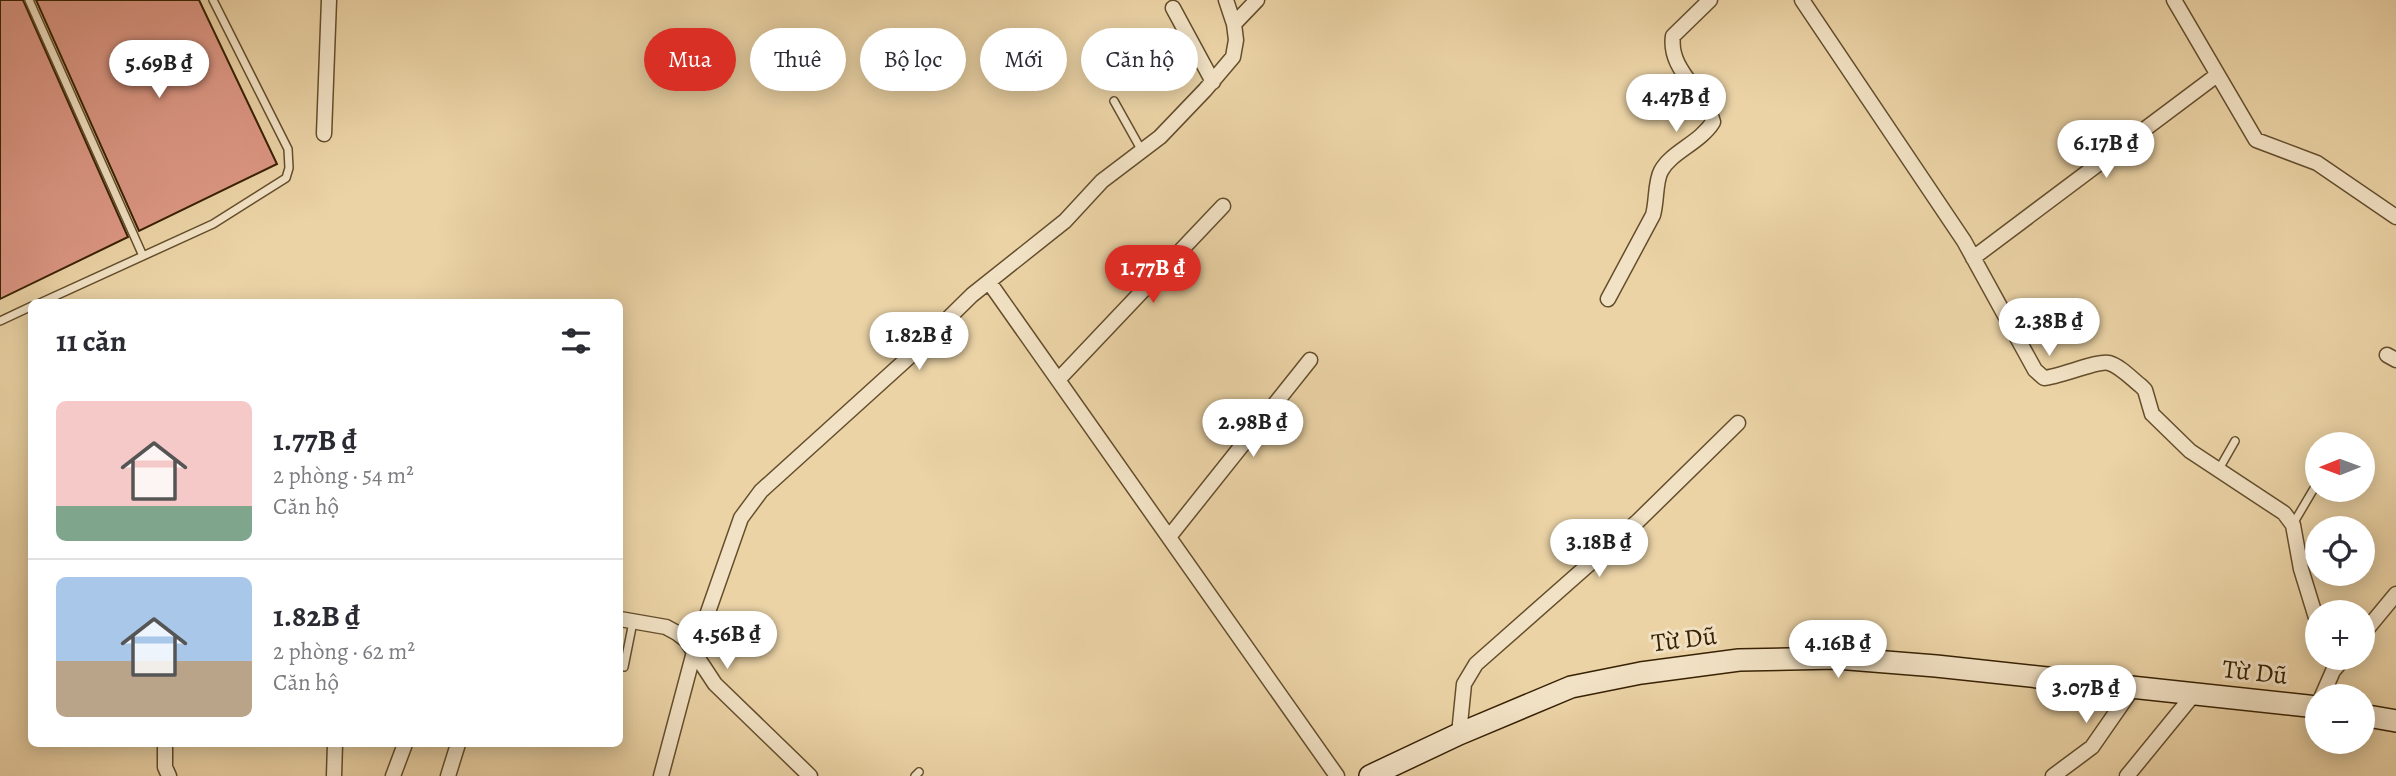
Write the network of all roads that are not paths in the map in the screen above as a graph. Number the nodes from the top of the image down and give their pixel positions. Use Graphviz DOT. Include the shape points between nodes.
graph roads {
  1 [pos="29,0"];
  2 [pos="214,0"];
  3 [pos="329,0"];
  4 [pos="1226,0"];
  5 [pos="1710,0"];
  6 [pos="1802,0"];
  7 [pos="2181,4"];
  8 [pos="1174,8"];
  9 [pos="1244,12"];
  10 [pos="2217,75"];
  11 [pos="1213,82"];
  12 [pos="1114,101"];
  13 [pos="324,134"];
  14 [pos="1142,151"];
  15 [pos="1223,206"];
  16 [pos="2396,217"];
  17 [pos="143,256"];
  18 [pos="1973,258"];
  19 [pos="989,282"];
  20 [pos="49,299"];
  21 [pos="1608,299"];
  22 [pos="28,308"];
  23 [pos="0,321"];
  24 [pos="1310,360"];
  25 [pos="1058,380"];
  26 [pos="1738,424"];
  27 [pos="2235,440"];
  28 [pos="2218,470"];
  29 [pos="2306,502"];
  30 [pos="2293,525"];
  31 [pos="1169,537"];
  32 [pos="2396,594"];
  33 [pos="2311,600"];
  34 [pos="2375,619"];
  35 [pos="627,620"];
  36 [pos="694,652"];
  37 [pos="624,667"];
  38 [pos="2133,688"];
  39 [pos="2194,694"];
  40 [pos="2305,706"];
  41 [pos="2375,717"];
  42 [pos="2396,721"];
  43 [pos="1459,734"];
  44 [pos="165,747"];
  45 [pos="335,747"];
  46 [pos="404,747"];
  47 [pos="457,747"];
  48 [pos="166,773"];
  49 [pos="334,776"];
  50 [pos="393,776"];
  51 [pos="448,776"];
  52 [pos="661,776"];
  53 [pos="810,776"];
  54 [pos="1337,776"];
  55 [pos="1370,776"];
  56 [pos="2053,776"];
  57 [pos="2127,776"];
  1 -- 17 [label="lane"];
  2 -- 17 [label="lane" via="288,149 289,168 286,178 213,224"];
  3 -- 13 [label="street"];
  4 -- 9 [label="street"];
  5 -- 21 [label="street" via="1673,36 1672,43 1679,69 1705,101 1713,121 1697,141 1663,167 1653,215"];
  6 -- 18 [label="street"];
  7 -- 10 [label="street"];
  8 -- 11 [label="street"];
  9 -- 11 [label="street" via="1233,57"];
  10 -- 16 [label="street" via="2256,140 2317,163"];
  10 -- 18 [label="street"];
  11 -- 14 [label="street"];
  12 -- 14 [label="lane"];
  14 -- 19 [label="street" via="1102,181 1045,239"];
  15 -- 25 [label="street"];
  17 -- 20 [label="lane"];
  18 -- 28 [label="street" via="2035,370 2044,378 2109,363 2145,390 2152,415 2190,452"];
  19 -- 25 [label="street"];
  19 -- 36 [label="street" via="747,506"];
  22 -- 23 [label="lane"];
  24 -- 31 [label="street"];
  25 -- 31 [label="street"];
  26 -- 43 [label="street" via="1638,521 1476,664 1462,691"];
  27 -- 28 [label="lane"];
  28 -- 30 [label="street" via="2284,513"];
  29 -- 30 [label="lane"];
  30 -- 33 [label="street"];
  31 -- 54 [label="street"];
  32 -- 34 [label="street"];
  35 -- 36 [label="street" via="666,627 686,640"];
  35 -- 37 [label="lane"];
  36 -- 52 [label="street"];
  36 -- 53 [label="street" via="715,684"];
  38 -- 39 [label="main road, Từ Dũ"];
  38 -- 43 [label="main road, Từ Dũ" via="1836,658 1739,660 1571,687"];
  38 -- 56 [label="street" via="2092,747"];
  39 -- 40 [label="main road, Từ Dũ"];
  39 -- 57 [label="street"];
  41 -- 42 [label="main road"];
  43 -- 55 [label="main road, Từ Dũ"];
  44 -- 48 [label="street"];
  45 -- 49 [label="street"];
  46 -- 50 [label="street"];
  47 -- 51 [label="street"];
}
